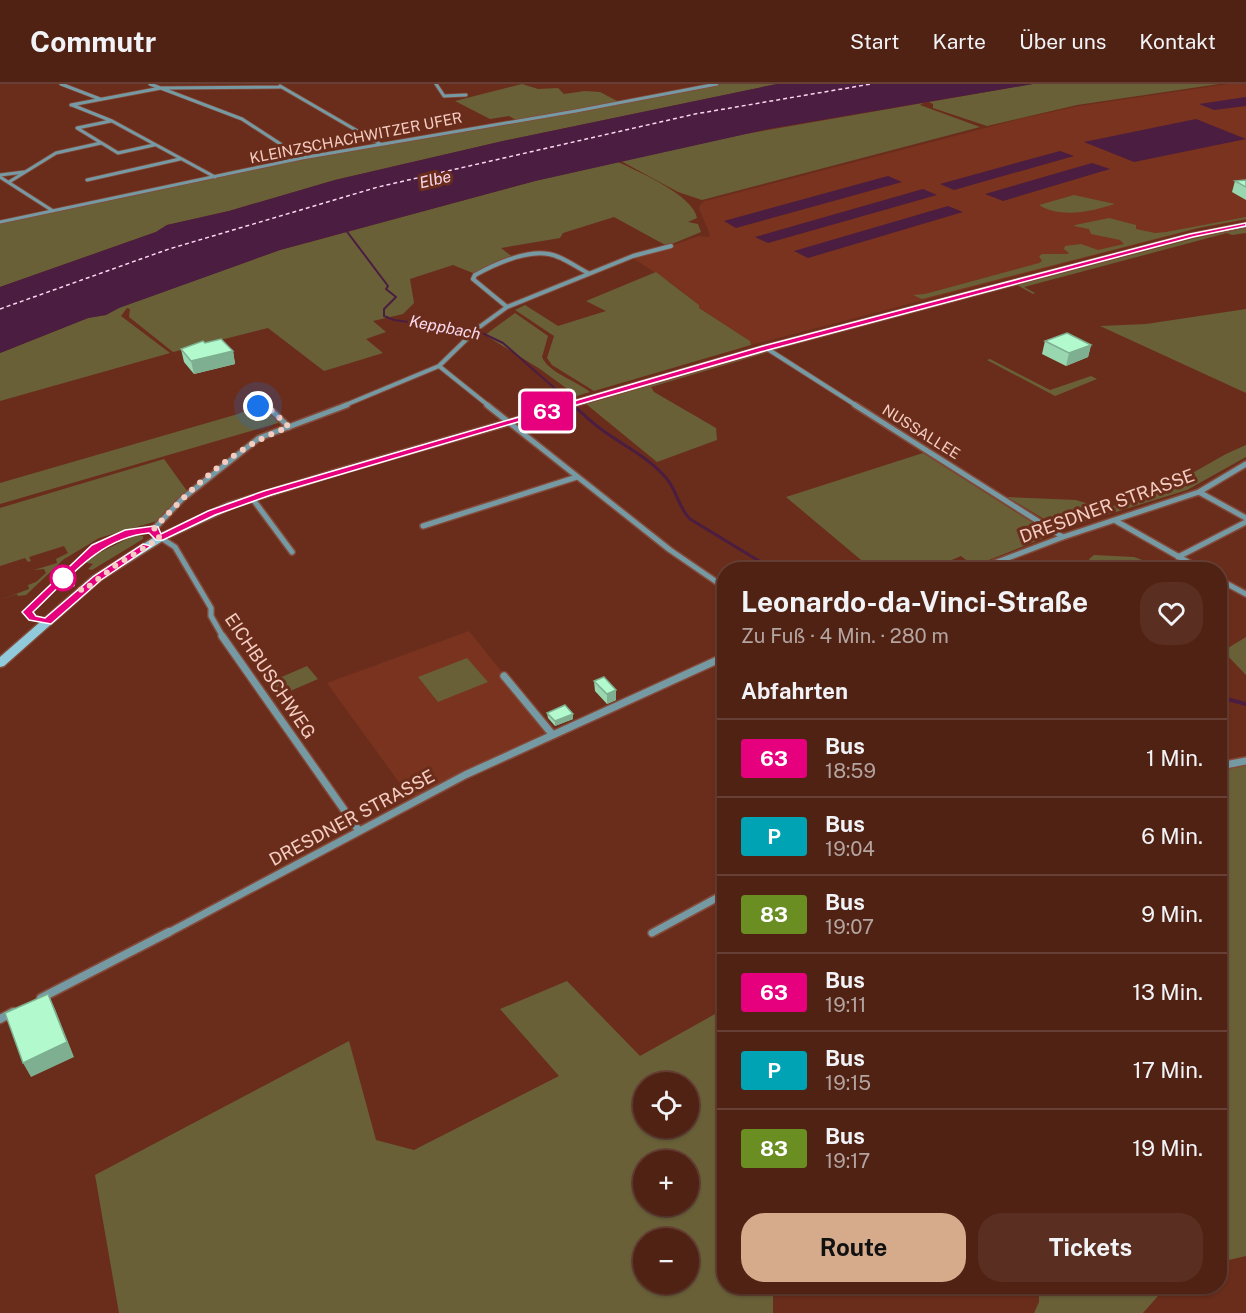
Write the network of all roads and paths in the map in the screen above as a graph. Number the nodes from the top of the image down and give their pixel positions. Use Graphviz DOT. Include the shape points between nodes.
graph roads {
  1 [pos="61,84"];
  2 [pos="150,84"];
  3 [pos="167,84"];
  4 [pos="277,84"];
  5 [pos="436,84"];
  6 [pos="717,84"];
  7 [pos="281,87"];
  8 [pos="161,88"];
  9 [pos="466,95"];
  10 [pos="100,99"];
  11 [pos="112,121"];
  12 [pos="102,143"];
  13 [pos="381,144"];
  14 [pos="154,145"];
  15 [pos="180,159"];
  16 [pos="302,159"];
  17 [pos="27,171"];
  18 [pos="0,176"];
  19 [pos="215,177"];
  20 [pos="87,180"];
  21 [pos="9,182"];
  22 [pos="53,211"];
  23 [pos="0,222"];
  24 [pos="1246,225"];
  25 [pos="671,246"];
  26 [pos="588,273"];
  27 [pos="507,307"];
  28 [pos="765,348"];
  29 [pos="439,366"];
  30 [pos="258,406"];
  31 [pos="508,422"];
  32 [pos="289,427"];
  33 [pos="1246,464"];
  34 [pos="577,477"];
  35 [pos="1199,492"];
  36 [pos="252,498"];
  37 [pos="1246,520"];
  38 [pos="1116,521"];
  39 [pos="423,526"];
  40 [pos="1063,537"];
  41 [pos="160,538"];
  42 [pos="292,552"];
  43 [pos="1178,556"];
  44 [pos="997,562"];
  45 [pos="1188,562"];
  46 [pos="717,582"];
  47 [pos="1227,584"];
  48 [pos="1246,594"];
  49 [pos="717,662"];
  50 [pos="0,663"];
  51 [pos="504,676"];
  52 [pos="552,734"];
  53 [pos="1246,761"];
  54 [pos="1227,765"];
  55 [pos="359,831"];
  56 [pos="717,898"];
  57 [pos="652,933"];
  58 [pos="32,1003"];
  59 [pos="21,1008"];
  60 [pos="0,1019"];
  1 -- 10 [label="street"];
  2 -- 8 [label="street"];
  3 -- 8 [label="street"];
  4 -- 7 [label="street"];
  5 -- 9 [label="street" via="444,96"];
  6 -- 13 [label="street, KLEINZSCHACHWITZER UFER"];
  7 -- 8 [label="street"];
  7 -- 13 [label="street"];
  8 -- 10 [label="street"];
  8 -- 16 [label="street" via="242,118"];
  10 -- 11 [label="street" via="71,105"];
  11 -- 12 [label="street" via="77,128"];
  11 -- 14 [label="street"];
  12 -- 14 [label="street" via="118,153"];
  12 -- 17 [label="street" via="56,153"];
  13 -- 16 [label="street, KLEINZSCHACHWITZER UFER"];
  14 -- 15 [label="street"];
  15 -- 19 [label="street"];
  15 -- 20 [label="street"];
  16 -- 19 [label="street, KLEINZSCHACHWITZER UFER"];
  17 -- 18 [label="street"];
  17 -- 21 [label="street"];
  18 -- 21 [label="street"];
  19 -- 22 [label="street, KLEINZSCHACHWITZER UFER"];
  21 -- 22 [label="street"];
  22 -- 23 [label="street, KLEINZSCHACHWITZER UFER"];
  24 -- 28 [label="main road" via="1181,238"];
  25 -- 26 [label="street"];
  26 -- 27 [label="street"];
  26 -- 27 [label="street" via="544,253 475,275 473,279"];
  27 -- 29 [label="street" via="475,330"];
  28 -- 31 [label="main road"];
  28 -- 40 [label="street, NUSSALLEE"];
  29 -- 31 [label="street"];
  29 -- 32 [label="street"];
  30 -- 32 [label="street" via="269,408"];
  31 -- 34 [label="street"];
  31 -- 36 [label="main road"];
  32 -- 41 [label="street" via="259,438 182,499 154,529"];
  33 -- 35 [label="street, DRESDNER STRASSE"];
  34 -- 39 [label="street"];
  34 -- 46 [label="street"];
  35 -- 37 [label="street"];
  35 -- 38 [label="street, DRESDNER STRASSE"];
  36 -- 41 [label="main road"];
  36 -- 42 [label="street"];
  37 -- 43 [label="street"];
  38 -- 40 [label="street, DRESDNER STRASSE"];
  38 -- 43 [label="street"];
  40 -- 44 [label="street, DRESDNER STRASSE"];
  41 -- 50 [label="main road" via="98,578"];
  41 -- 55 [label="street, EICHBUSCHWEG" via="175,547 229,648"];
  43 -- 45 [label="street"];
  47 -- 48 [label="street"];
  49 -- 52 [label="street, DRESDNER STRASSE"];
  51 -- 52 [label="street"];
  52 -- 55 [label="street, DRESDNER STRASSE"];
  53 -- 54 [label="street"];
  55 -- 58 [label="street, DRESDNER STRASSE"];
  56 -- 57 [label="street"];
  59 -- 60 [label="street"];
}
